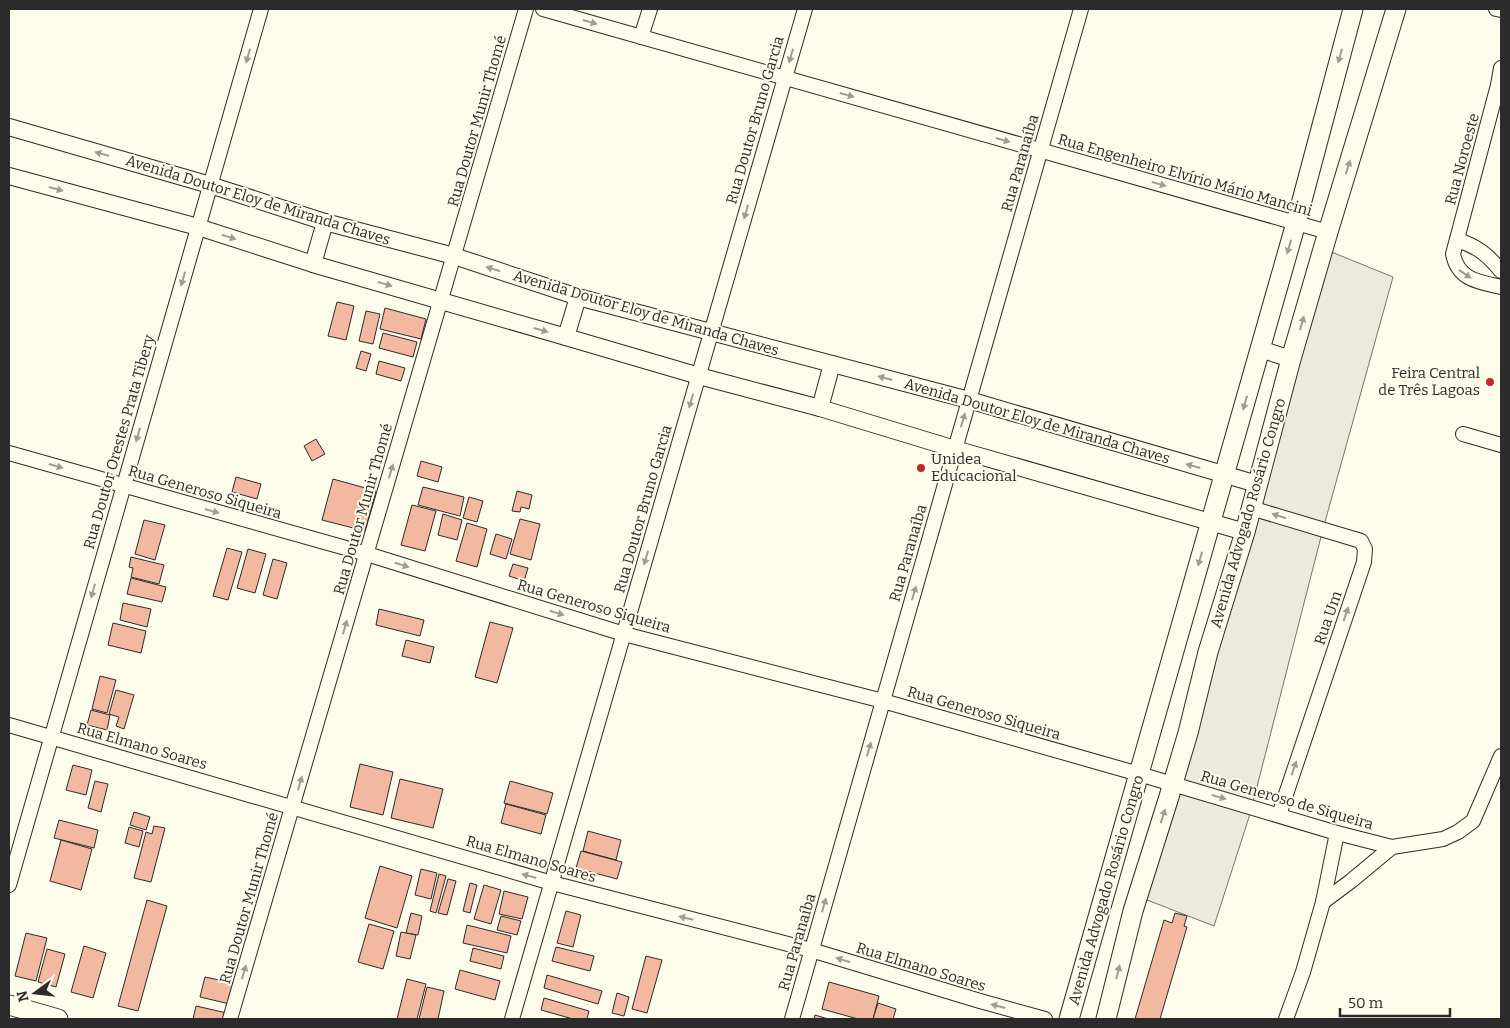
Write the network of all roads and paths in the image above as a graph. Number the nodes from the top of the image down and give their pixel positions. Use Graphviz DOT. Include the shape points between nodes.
graph roads {
  1 [pos="261,9"];
  2 [pos="526,9"];
  3 [pos="543,9"];
  4 [pos="650,9"];
  5 [pos="805,9"];
  6 [pos="1081,9"];
  7 [pos="1353,9"];
  8 [pos="1396,9"];
  9 [pos="1496,9"];
  10 [pos="1501,10"];
  11 [pos="642,37"];
  12 [pos="1501,68"];
  13 [pos="785,78"];
  14 [pos="1500,83"];
  15 [pos="9,127"];
  16 [pos="1040,150"];
  17 [pos="9,176"];
  18 [pos="210,184"];
  19 [pos="325,222"];
  20 [pos="1296,223"];
  21 [pos="198,228"];
  22 [pos="1328,232"];
  23 [pos="1457,240"];
  24 [pos="454,256"];
  25 [pos="314,264"];
  26 [pos="1501,271"];
  27 [pos="1501,287"];
  28 [pos="578,297"];
  29 [pos="441,301"];
  30 [pos="711,332"];
  31 [pos="566,338"];
  32 [pos="1260,349"];
  33 [pos="1291,359"];
  34 [pos="832,364"];
  35 [pos="699,376"];
  36 [pos="969,400"];
  37 [pos="820,408"];
  38 [pos="1463,434"];
  39 [pos="1501,445"];
  40 [pos="955,449"];
  41 [pos="9,453"];
  42 [pos="1224,475"];
  43 [pos="1257,484"];
  44 [pos="124,486"];
  45 [pos="1251,508"];
  46 [pos="1211,521"];
  47 [pos="1245,532"];
  48 [pos="367,554"];
  49 [pos="624,634"];
  50 [pos="1177,641"];
  51 [pos="1208,652"];
  52 [pos="883,701"];
  53 [pos="9,724"];
  54 [pos="52,736"];
  55 [pos="1501,756"];
  56 [pos="1139,774"];
  57 [pos="1172,784"];
  58 [pos="293,807"];
  59 [pos="1279,815"];
  60 [pos="1337,833"];
  61 [pos="1392,847"];
  62 [pos="552,883"];
  63 [pos="9,885"];
  64 [pos="1322,902"];
  65 [pos="1103,903"];
  66 [pos="1133,911"];
  67 [pos="811,950"];
  68 [pos="9,1005"];
  69 [pos="58,1019"];
  70 [pos="230,1019"];
  71 [pos="512,1019"];
  72 [pos="792,1019"];
  73 [pos="1046,1019"];
  74 [pos="1069,1019"];
  75 [pos="1106,1019"];
  76 [pos="1286,1019"];
  1 -- 18 [label="street, Rua Doutor Orestes Prata Tibery, one-way"];
  2 -- 24 [label="street, Rua Doutor Munir Thomé"];
  3 -- 11 [label="street, Rua Engenheiro Elvírio Mário Mancini, one-way"];
  4 -- 11 [label="street"];
  5 -- 13 [label="street, Rua Doutor Bruno Garcia, one-way"];
  6 -- 16 [label="street, Rua Paranaíba"];
  7 -- 20 [label="main road, Avenida Advogado Rosário Congro, one-way"];
  22 -- 8 [label="main road, Avenida Advogado Rosário Congro, one-way"];
  9 -- 10 [label="street"];
  11 -- 13 [label="street, Rua Engenheiro Elvírio Mário Mancini"];
  12 -- 14 [label="street, Rua Noroeste"];
  13 -- 16 [label="street, Rua Engenheiro Elvírio Mário Mancini, one-way"];
  13 -- 30 [label="street, Rua Doutor Bruno Garcia, one-way"];
  14 -- 23 [label="street, Rua Noroeste"];
  18 -- 15 [label="street, Avenida Doutor Eloy de Miranda Chaves, one-way"];
  16 -- 20 [label="street, Rua Engenheiro Elvírio Mário Mancini, one-way"];
  16 -- 36 [label="street, Rua Paranaíba"];
  17 -- 21 [label="street, one-way"];
  18 -- 19 [label="street, Avenida Doutor Eloy de Miranda Chaves"];
  18 -- 21 [label="street, Rua Doutor Orestes Prata Tibery"];
  19 -- 24 [label="street, Avenida Doutor Eloy de Miranda Chaves"];
  19 -- 25 [label="street"];
  20 -- 22 [label="street, Rua Engenheiro Elvírio Mário Mancini"];
  20 -- 32 [label="main road, Avenida Advogado Rosário Congro, one-way"];
  21 -- 25 [label="street, one-way"];
  21 -- 44 [label="street, Rua Doutor Orestes Prata Tibery, one-way"];
  33 -- 22 [label="main road, Avenida Advogado Rosário Congro, one-way"];
  23 -- 26 [label="street" via="1481,250"];
  23 -- 27 [label="street, Rua Noroeste, one-way" via="1453,254 1460,272"];
  28 -- 24 [label="street, Avenida Doutor Eloy de Miranda Chaves, one-way"];
  24 -- 29 [label="street, Rua Doutor Munir Thomé"];
  25 -- 29 [label="street, one-way"];
  28 -- 30 [label="street, Avenida Doutor Eloy de Miranda Chaves"];
  28 -- 31 [label="street"];
  29 -- 31 [label="street, one-way"];
  48 -- 29 [label="street, Rua Doutor Munir Thomé, one-way"];
  30 -- 34 [label="street, Avenida Doutor Eloy de Miranda Chaves"];
  30 -- 35 [label="street, Rua Doutor Bruno Garcia"];
  31 -- 35 [label="street"];
  32 -- 33 [label="street"];
  32 -- 42 [label="main road, Avenida Advogado Rosário Congro, one-way"];
  33 -- 43 [label="main road, Avenida Advogado Rosário Congro"];
  36 -- 34 [label="street, Avenida Doutor Eloy de Miranda Chaves, one-way"];
  34 -- 37 [label="street"];
  35 -- 37 [label="street"];
  35 -- 49 [label="street, Rua Doutor Bruno Garcia, one-way"];
  40 -- 36 [label="street, Rua Paranaíba, one-way"];
  42 -- 36 [label="street, Avenida Doutor Eloy de Miranda Chaves, one-way"];
  37 -- 40 [label="street"];
  38 -- 39 [label="street"];
  40 -- 46 [label="street"];
  52 -- 40 [label="street, Rua Paranaíba, one-way"];
  41 -- 44 [label="street, Rua Generoso Siqueira, one-way"];
  42 -- 43 [label="street, Avenida Doutor Eloy de Miranda Chaves"];
  42 -- 46 [label="main road, Avenida Advogado Rosário Congro"];
  43 -- 45 [label="main road, Avenida Advogado Rosário Congro"];
  44 -- 48 [label="street, Rua Generoso Siqueira, one-way"];
  44 -- 54 [label="street, Rua Doutor Orestes Prata Tibery, one-way"];
  45 -- 47 [label="main road, Avenida Advogado Rosário Congro"];
  59 -- 45 [label="street, Rua Um, one-way" via="1364,562 1365,549 1361,541"];
  46 -- 47 [label="street"];
  46 -- 50 [label="main road, Avenida Advogado Rosário Congro, one-way"];
  47 -- 51 [label="main road, Avenida Advogado Rosário Congro"];
  48 -- 49 [label="street, Rua Generoso Siqueira, one-way"];
  58 -- 48 [label="street, Rua Doutor Munir Thomé, one-way"];
  49 -- 52 [label="street, Rua Generoso Siqueira"];
  49 -- 62 [label="street, Rua Doutor Bruno Garcia"];
  50 -- 51 [label="main road"];
  50 -- 56 [label="main road, Avenida Advogado Rosário Congro"];
  51 -- 57 [label="main road, Avenida Advogado Rosário Congro"];
  52 -- 56 [label="street, Rua Generoso Siqueira"];
  67 -- 52 [label="street, Rua Paranaíba, one-way"];
  53 -- 54 [label="street, Rua Elmano Soares"];
  54 -- 58 [label="street, Rua Elmano Soares"];
  54 -- 63 [label="street, Rua Doutor Orestes Prata Tibery"];
  55 -- 61 [label="street" via="1473,821 1443,839"];
  56 -- 57 [label="street, Rua Generoso Siqueira"];
  56 -- 65 [label="main road, Avenida Advogado Rosário Congro"];
  57 -- 59 [label="street, Rua Generoso de Siqueira, one-way"];
  66 -- 57 [label="main road, Avenida Advogado Rosário Congro, one-way"];
  62 -- 58 [label="street, Rua Elmano Soares, one-way"];
  70 -- 58 [label="street, Rua Doutor Munir Thomé, one-way"];
  59 -- 60 [label="street, Rua Generoso de Siqueira"];
  60 -- 61 [label="street, Rua Generoso de Siqueira"];
  60 -- 64 [label="street"];
  61 -- 64 [label="street"];
  67 -- 62 [label="street, Rua Elmano Soares, one-way"];
  62 -- 71 [label="street, Rua Doutor Bruno Garcia"];
  64 -- 76 [label="street" via="1304,972"];
  65 -- 66 [label="main road"];
  65 -- 74 [label="main road, Avenida Advogado Rosário Congro"];
  75 -- 66 [label="main road, Avenida Advogado Rosário Congro, one-way"];
  67 -- 72 [label="street, Rua Paranaíba"];
  73 -- 67 [label="street, Rua Elmano Soares, one-way"];
  68 -- 69 [label="main road"];
}
